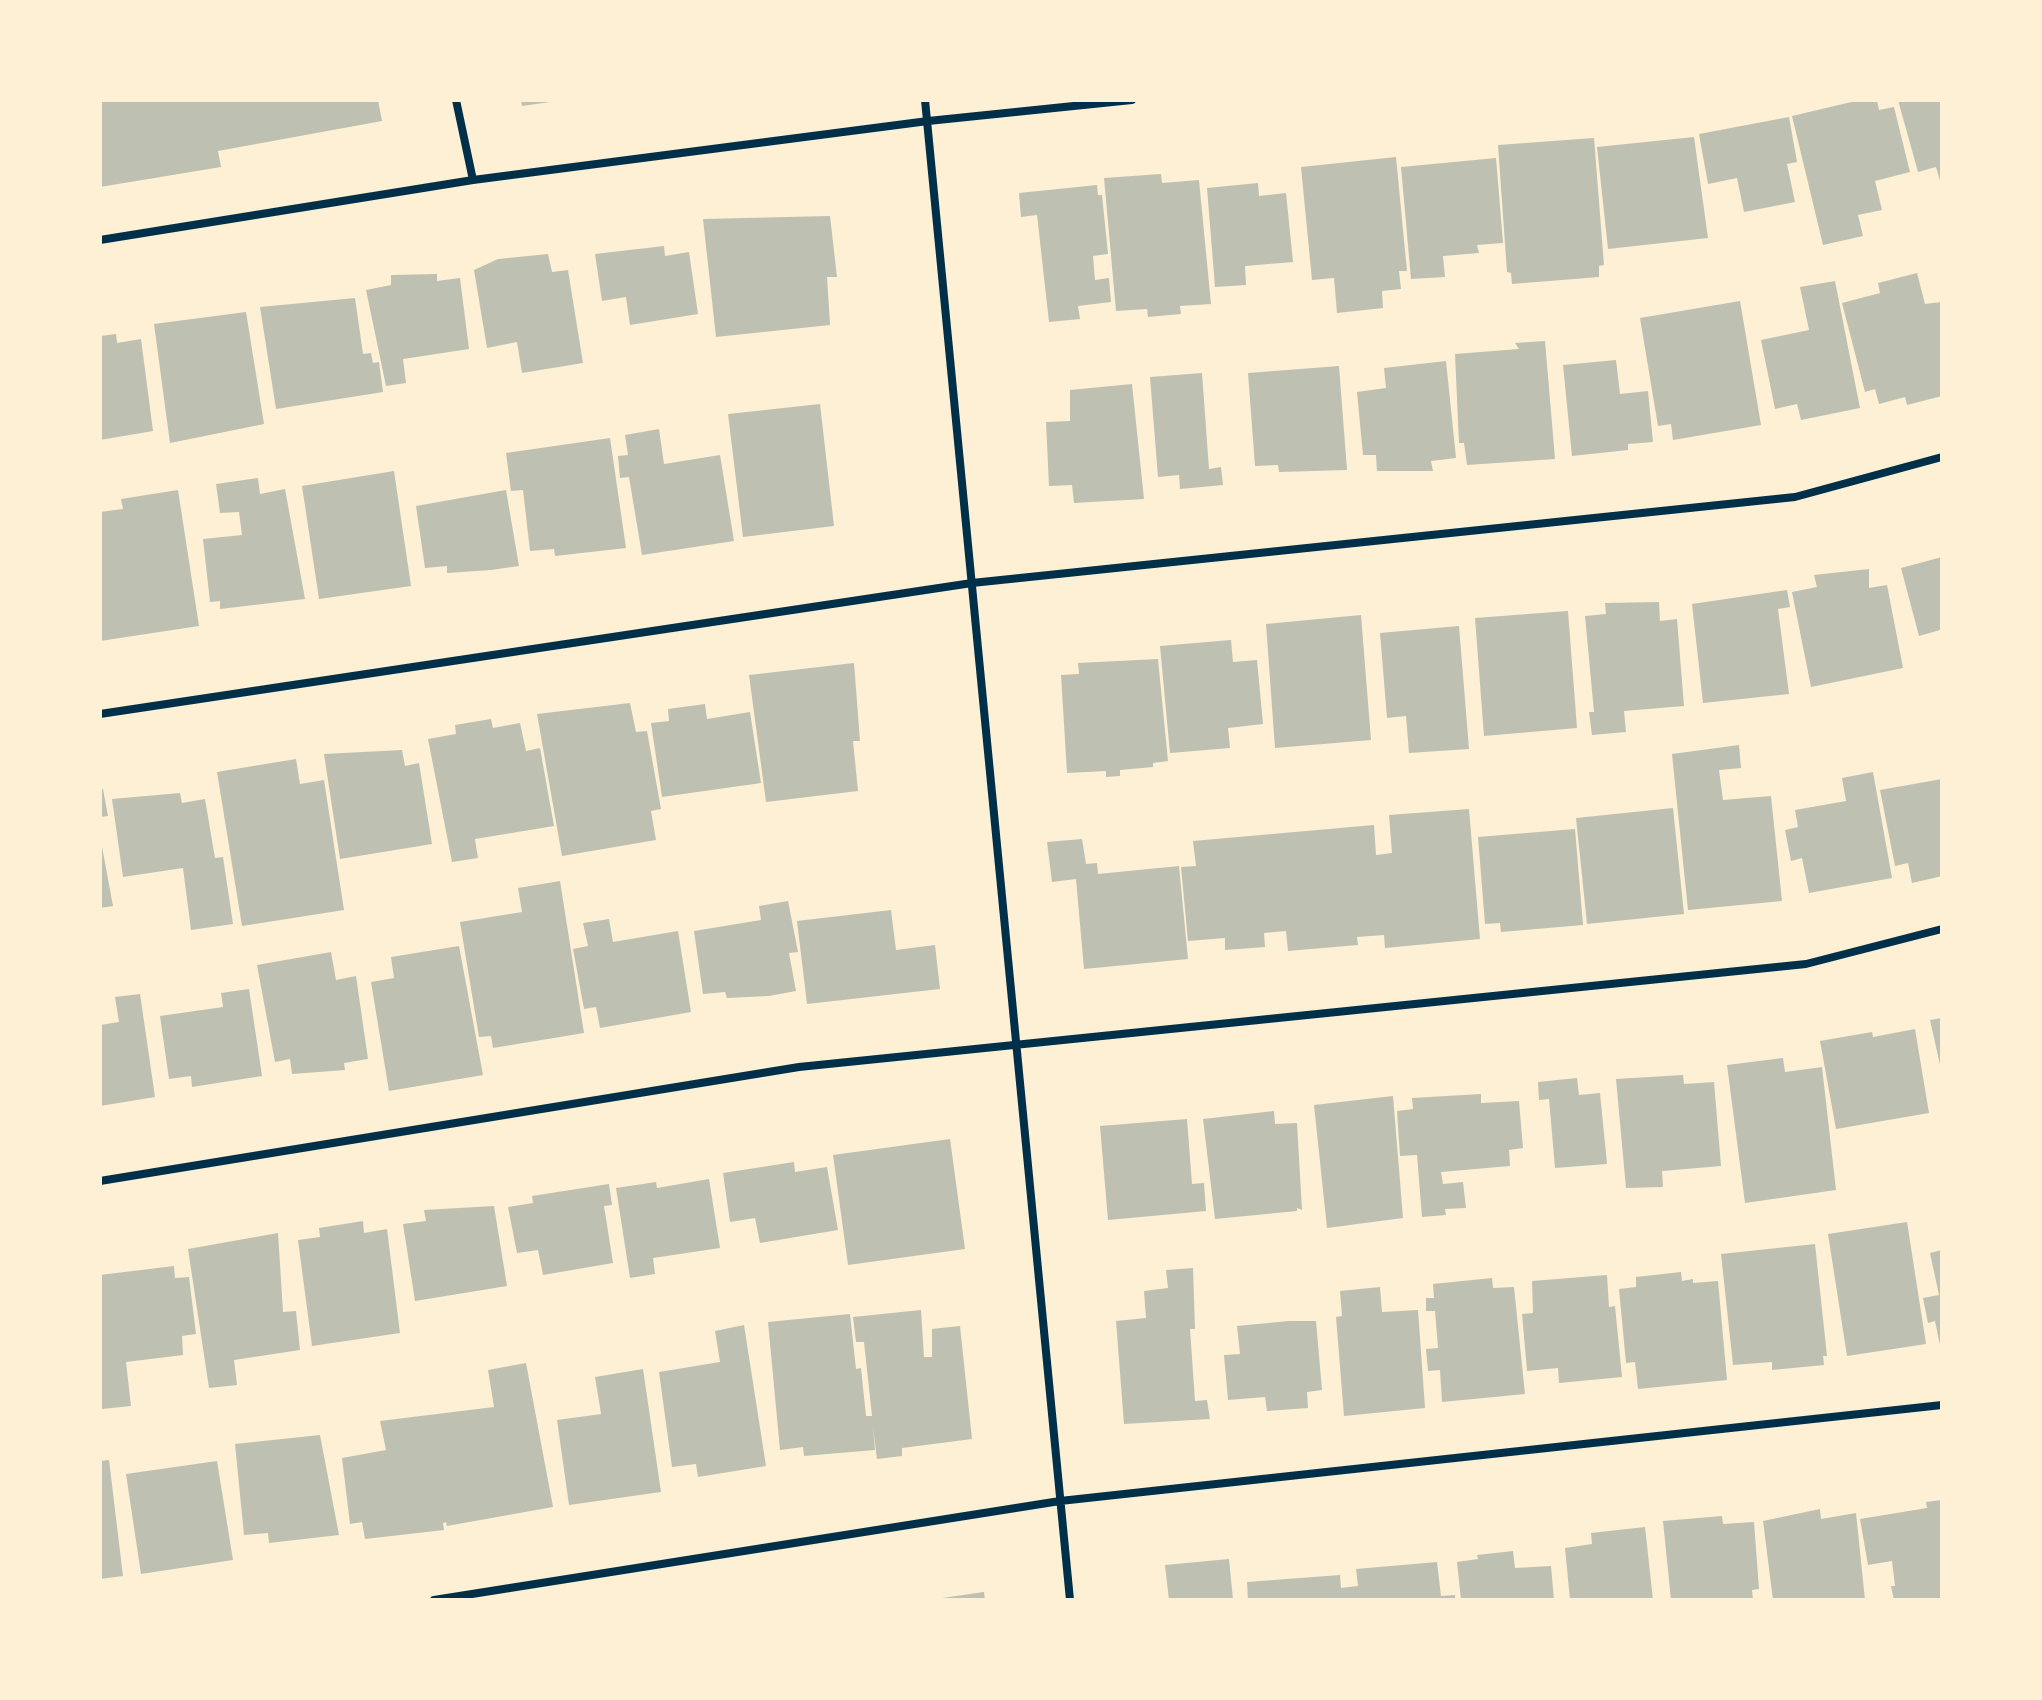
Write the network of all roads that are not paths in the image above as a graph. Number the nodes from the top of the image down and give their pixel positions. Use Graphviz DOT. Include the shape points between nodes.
graph roads {
  1 [pos="456,100"];
  2 [pos="925,100"];
  3 [pos="1132,100"];
  4 [pos="928,121"];
  5 [pos="473,180"];
  6 [pos="100,240"];
  7 [pos="1942,457"];
  8 [pos="972,583"];
  9 [pos="100,714"];
  10 [pos="1942,929"];
  11 [pos="1017,1043"];
  12 [pos="100,1181"];
  13 [pos="1942,1405"];
  14 [pos="1060,1501"];
  15 [pos="434,1600"];
  16 [pos="1070,1600"];
  1 -- 5 [label="street"];
  2 -- 4 [label="street"];
  3 -- 4 [label="street"];
  4 -- 5 [label="street"];
  4 -- 8 [label="street"];
  5 -- 6 [label="street"];
  7 -- 8 [label="street" via="1795,497"];
  8 -- 9 [label="street"];
  8 -- 11 [label="street"];
  10 -- 11 [label="street" via="1806,964"];
  11 -- 12 [label="street" via="799,1067"];
  11 -- 14 [label="street"];
  13 -- 14 [label="street"];
  14 -- 15 [label="street"];
  14 -- 16 [label="street"];
}
